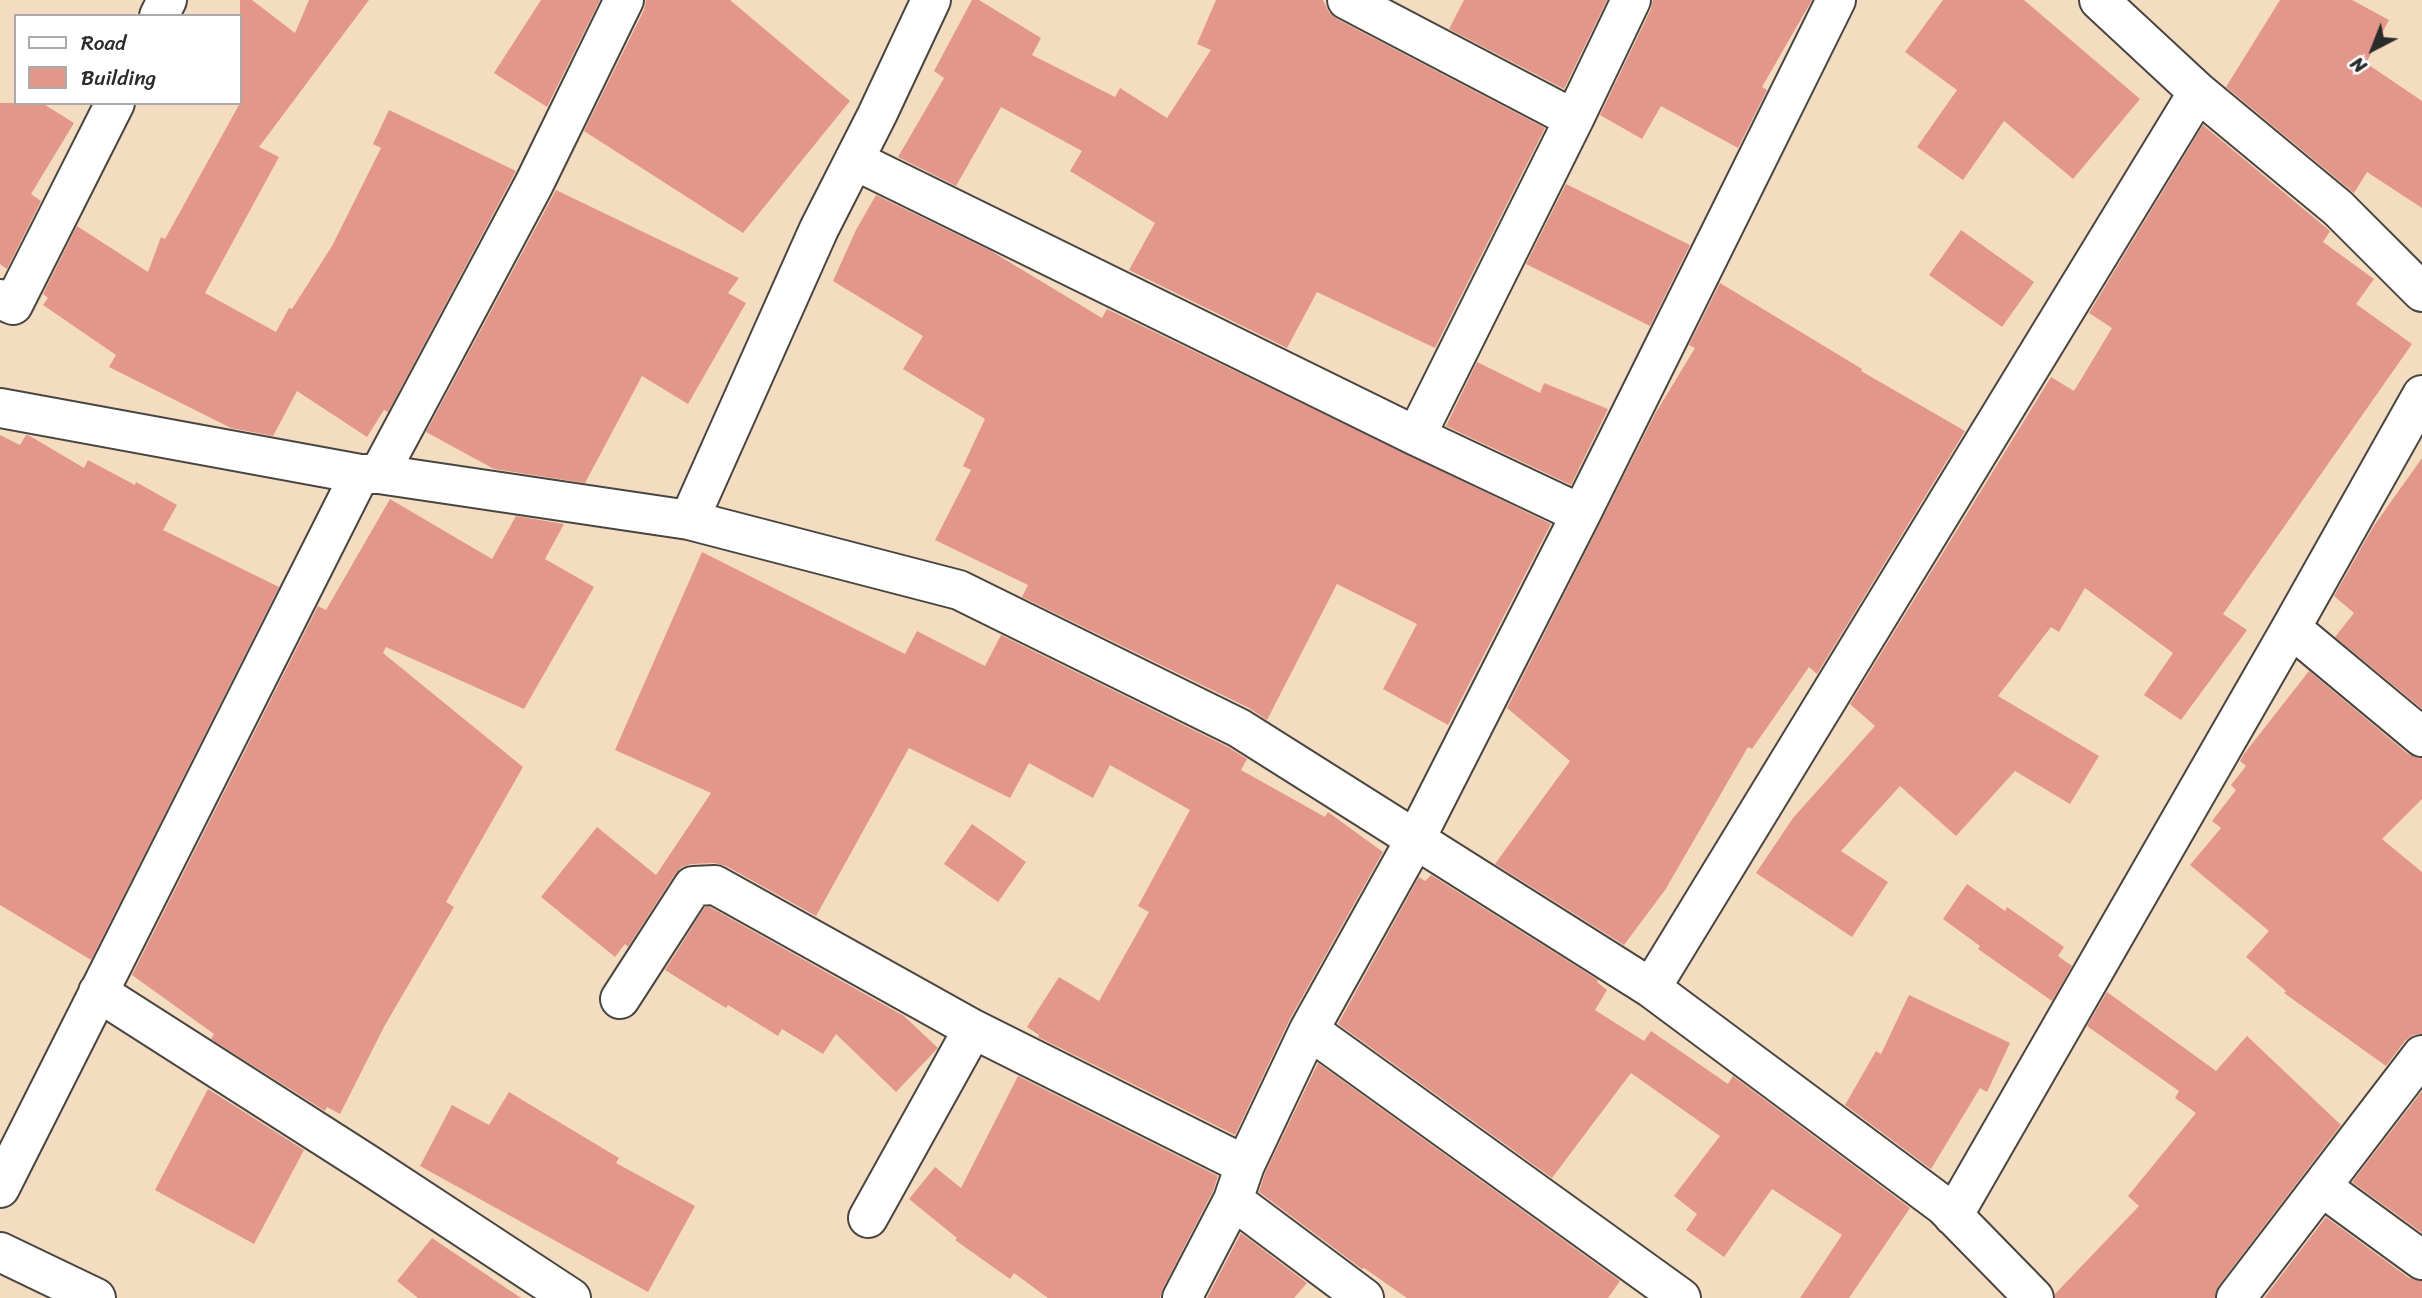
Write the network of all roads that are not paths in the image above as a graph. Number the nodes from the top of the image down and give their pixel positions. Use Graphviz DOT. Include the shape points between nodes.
graph roads {
  1 [pos="624,0"];
  2 [pos="931,0"];
  3 [pos="1347,0"];
  4 [pos="1631,0"];
  5 [pos="1836,0"];
  6 [pos="2099,0"];
  7 [pos="2198,92"];
  8 [pos="114,105"];
  9 [pos="1574,119"];
  10 [pos="854,160"];
  11 [pos="2417,273"];
  12 [pos="0,299"];
  13 [pos="2422,395"];
  14 [pos="0,408"];
  15 [pos="1416,436"];
  16 [pos="370,474"];
  17 [pos="1581,514"];
  18 [pos="689,520"];
  19 [pos="2291,628"];
  20 [pos="2422,737"];
  21 [pos="1416,838"];
  22 [pos="1651,988"];
  23 [pos="97,992"];
  24 [pos="620,999"];
  25 [pos="973,1030"];
  26 [pos="1309,1030"];
  27 [pos="2422,1055"];
  28 [pos="1239,1183"];
  29 [pos="2322,1187"];
  30 [pos="0,1188"];
  31 [pos="1953,1216"];
  32 [pos="868,1218"];
  33 [pos="0,1252"];
  34 [pos="2422,1260"];
  35 [pos="96,1298"];
  36 [pos="570,1298"];
  37 [pos="1182,1298"];
  38 [pos="1364,1298"];
  39 [pos="1681,1298"];
  40 [pos="2034,1298"];
  41 [pos="2236,1298"];
  1 -- 16 [label="street" via="534,184"];
  2 -- 10 [label="street"];
  3 -- 9 [label="street"];
  4 -- 9 [label="street"];
  5 -- 17 [label="street"];
  6 -- 7 [label="street"];
  7 -- 11 [label="street"];
  7 -- 22 [label="street"];
  8 -- 12 [label="street" via="13,305"];
  9 -- 15 [label="street"];
  10 -- 15 [label="street"];
  10 -- 18 [label="street"];
  13 -- 19 [label="street"];
  14 -- 16 [label="street"];
  15 -- 17 [label="street"];
  16 -- 18 [label="street"];
  16 -- 23 [label="street"];
  17 -- 21 [label="street"];
  18 -- 21 [label="street" via="959,590 1239,728"];
  19 -- 20 [label="street"];
  19 -- 31 [label="street"];
  21 -- 22 [label="street"];
  21 -- 26 [label="street"];
  22 -- 31 [label="street"];
  23 -- 30 [label="street"];
  23 -- 36 [label="street"];
  24 -- 25 [label="street" via="693,886 715,885"];
  25 -- 28 [label="street"];
  25 -- 32 [label="street"];
  26 -- 28 [label="street"];
  26 -- 39 [label="street"];
  27 -- 29 [label="street"];
  28 -- 37 [label="street"];
  28 -- 38 [label="street"];
  29 -- 34 [label="street"];
  29 -- 41 [label="street"];
  31 -- 40 [label="street"];
  33 -- 35 [label="street"];
}
